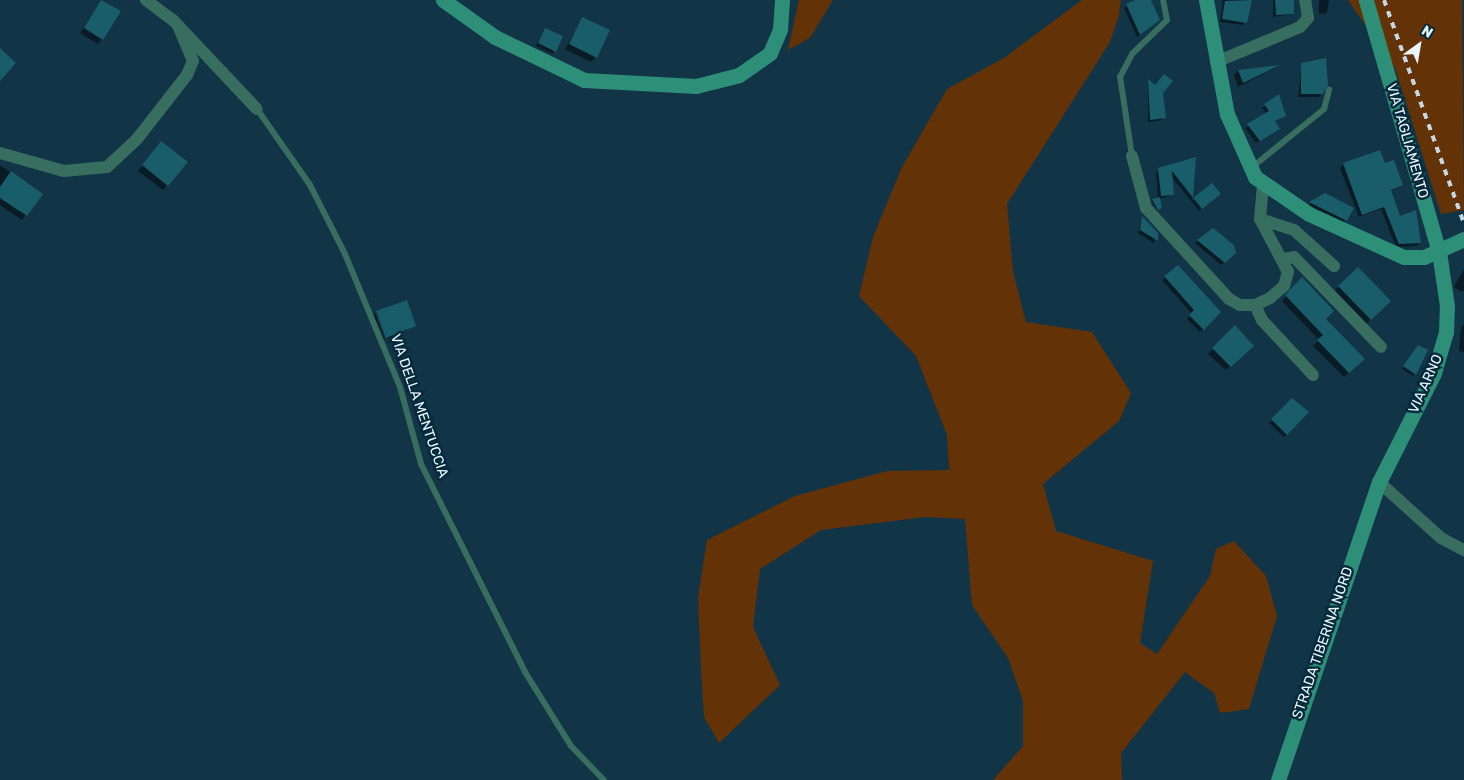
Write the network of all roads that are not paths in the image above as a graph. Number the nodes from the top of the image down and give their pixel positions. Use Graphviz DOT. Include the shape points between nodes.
graph roads {
  1 [pos="146,0"];
  2 [pos="443,0"];
  3 [pos="782,0"];
  4 [pos="1163,0"];
  5 [pos="1206,0"];
  6 [pos="1305,0"];
  7 [pos="1366,0"];
  8 [pos="178,26"];
  9 [pos="1216,62"];
  10 [pos="1330,90"];
  11 [pos="257,109"];
  12 [pos="0,153"];
  13 [pos="1132,156"];
  14 [pos="1250,169"];
  15 [pos="1263,184"];
  16 [pos="1260,220"];
  17 [pos="1452,246"];
  18 [pos="1284,258"];
  19 [pos="1334,266"];
  20 [pos="1255,306"];
  21 [pos="1381,347"];
  22 [pos="1313,375"];
  23 [pos="1379,482"];
  24 [pos="1370,507"];
  25 [pos="1464,550"];
  26 [pos="604,780"];
  27 [pos="1278,780"];
  1 -- 8 [label="street, VIA DELLA MENTUCCIA"];
  2 -- 3 [label="street" via="495,37 584,80 696,86 739,75 770,53 780,30"];
  4 -- 13 [label="lane" via="1167,20 1133,53 1120,77"];
  5 -- 9 [label="street"];
  6 -- 9 [label="street" via="1308,18 1300,27"];
  7 -- 17 [label="street, VIA TAGLIAMENTO"];
  8 -- 11 [label="street, VIA DELLA MENTUCCIA"];
  8 -- 12 [label="street, VIA DELLA MENTUCCIA" via="193,61 187,76 137,139 107,167 64,171"];
  9 -- 14 [label="street" via="1235,139"];
  10 -- 14 [label="lane" via="1324,109"];
  11 -- 26 [label="lane, VIA DELLA MENTUCCIA" via="310,185 345,254 400,387 421,464 525,672 571,746"];
  13 -- 20 [label="street" via="1146,208 1229,299"];
  14 -- 15 [label="street"];
  15 -- 16 [label="street"];
  15 -- 17 [label="street" via="1309,214 1404,257 1414,260"];
  16 -- 18 [label="street"];
  16 -- 19 [label="street" via="1294,230"];
  17 -- 23 [label="street, VIA ARNO" via="1446,332 1434,373"];
  18 -- 20 [label="street" via="1288,272 1284,286"];
  18 -- 21 [label="street" via="1294,257"];
  20 -- 22 [label="street" via="1262,320"];
  23 -- 24 [label="street, VIA ARNO"];
  23 -- 25 [label="street" via="1440,538"];
  24 -- 27 [label="street, STRADA TIBERINA NORD"];
}
